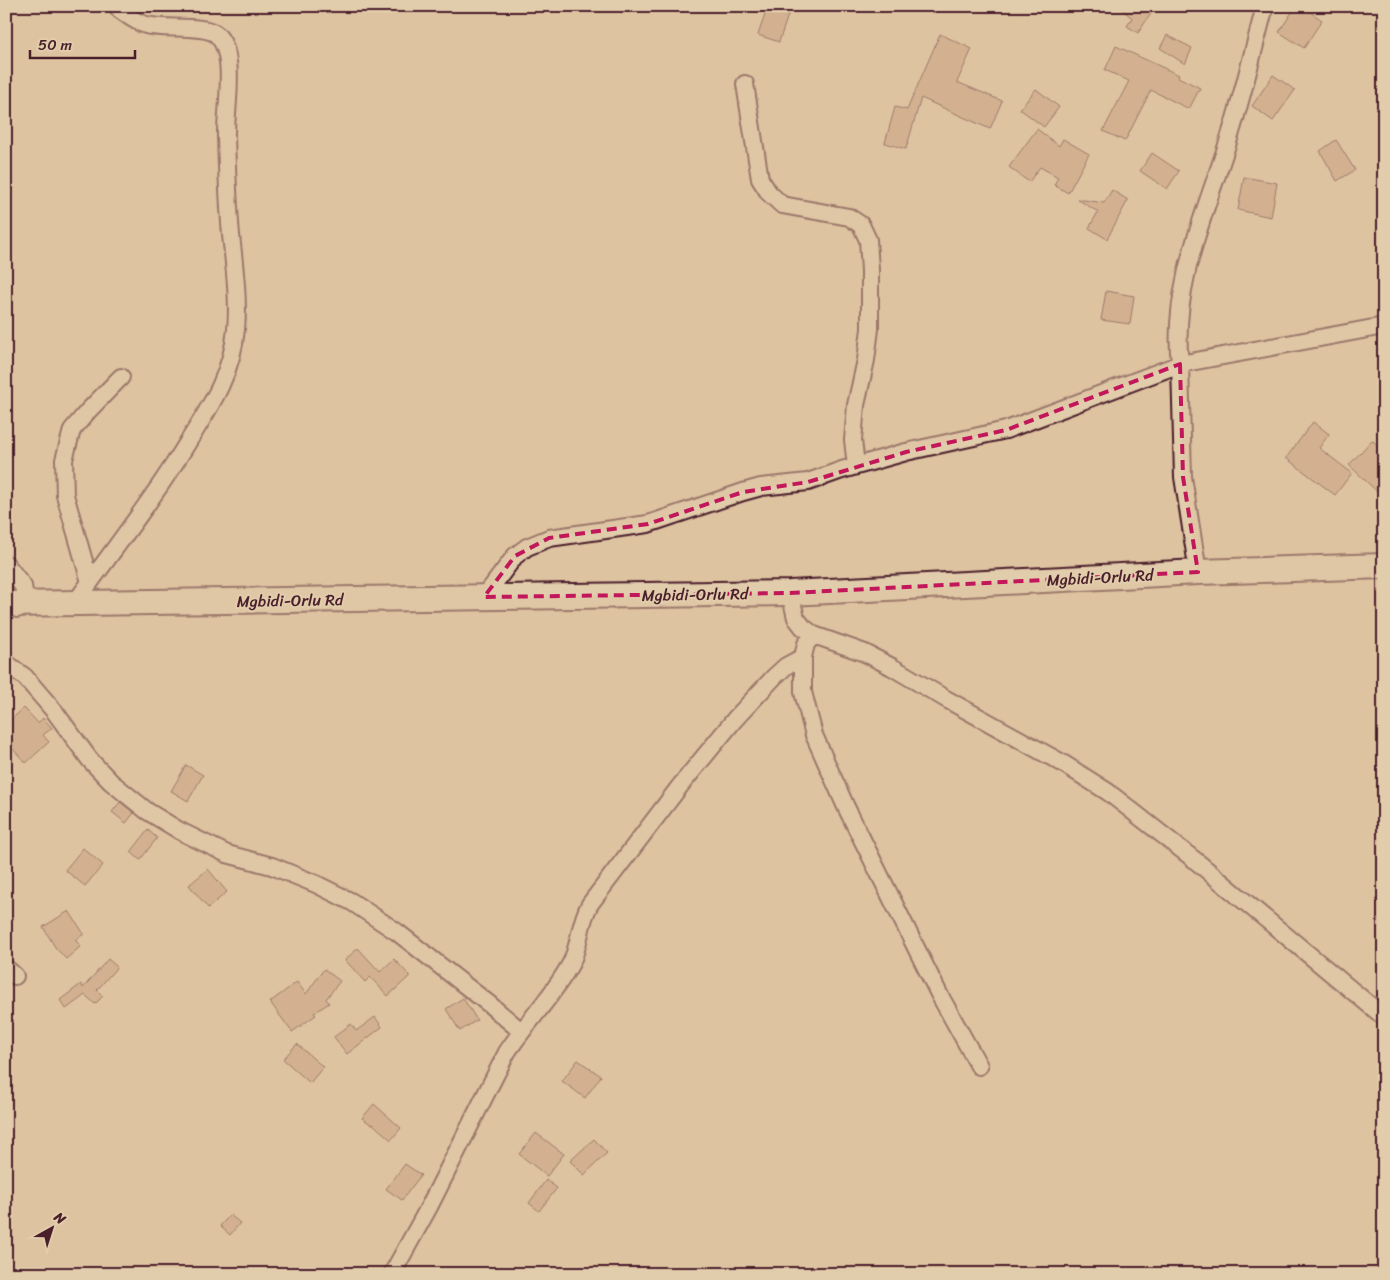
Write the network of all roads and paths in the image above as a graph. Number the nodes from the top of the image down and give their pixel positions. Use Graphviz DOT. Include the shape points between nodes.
graph roads {
  1 [pos="117,6"];
  2 [pos="1265,6"];
  3 [pos="745,84"];
  4 [pos="1384,326"];
  5 [pos="1180,364"];
  6 [pos="121,377"];
  7 [pos="856,466"];
  8 [pos="6,564"];
  9 [pos="1384,566"];
  10 [pos="1198,572"];
  11 [pos="90,582"];
  12 [pos="790,592"];
  13 [pos="484,597"];
  14 [pos="74,603"];
  15 [pos="13,607"];
  16 [pos="814,635"];
  17 [pos="803,657"];
  18 [pos="6,663"];
  19 [pos="1384,1017"];
  20 [pos="521,1031"];
  21 [pos="979,1066"];
  22 [pos="392,1274"];
  1 -- 11 [label="street" via="144,25 206,29 217,35 225,50 230,72 226,127 236,328 232,357 218,394 167,477"];
  2 -- 5 [label="street" via="1182,292"];
  3 -- 7 [label="street" via="760,178 769,193 782,204 849,217 861,225 868,240 870,328 856,405 853,440"];
  4 -- 5 [label="street"];
  5 -- 7 [label="street" via="1006,430"];
  5 -- 10 [label="street" via="1183,477"];
  6 -- 11 [label="street" via="72,430 64,460 65,495"];
  7 -- 13 [label="street" via="808,482 743,492 648,524 549,538 515,556"];
  8 -- 15 [label="street" via="23,586"];
  9 -- 10 [label="main road, Mgbidi-Orlu Rd"];
  10 -- 12 [label="main road, Mgbidi-Orlu Rd"];
  11 -- 14 [label="street"];
  12 -- 13 [label="main road, Mgbidi-Orlu Rd"];
  12 -- 16 [label="street" via="796,618"];
  13 -- 14 [label="main road, Mgbidi-Orlu Rd"];
  14 -- 15 [label="main road, Mgbidi-Orlu Rd"];
  16 -- 17 [label="street" via="806,644"];
  16 -- 19 [label="street" via="866,653 1108,792"];
  17 -- 20 [label="street" via="786,666 735,719 590,904 565,974"];
  17 -- 21 [label="street" via="803,692 814,735 939,994"];
  18 -- 20 [label="street" via="25,677 95,766 147,811 227,854 272,866 352,902 397,932"];
  20 -- 22 [label="street" via="507,1052"];
}
